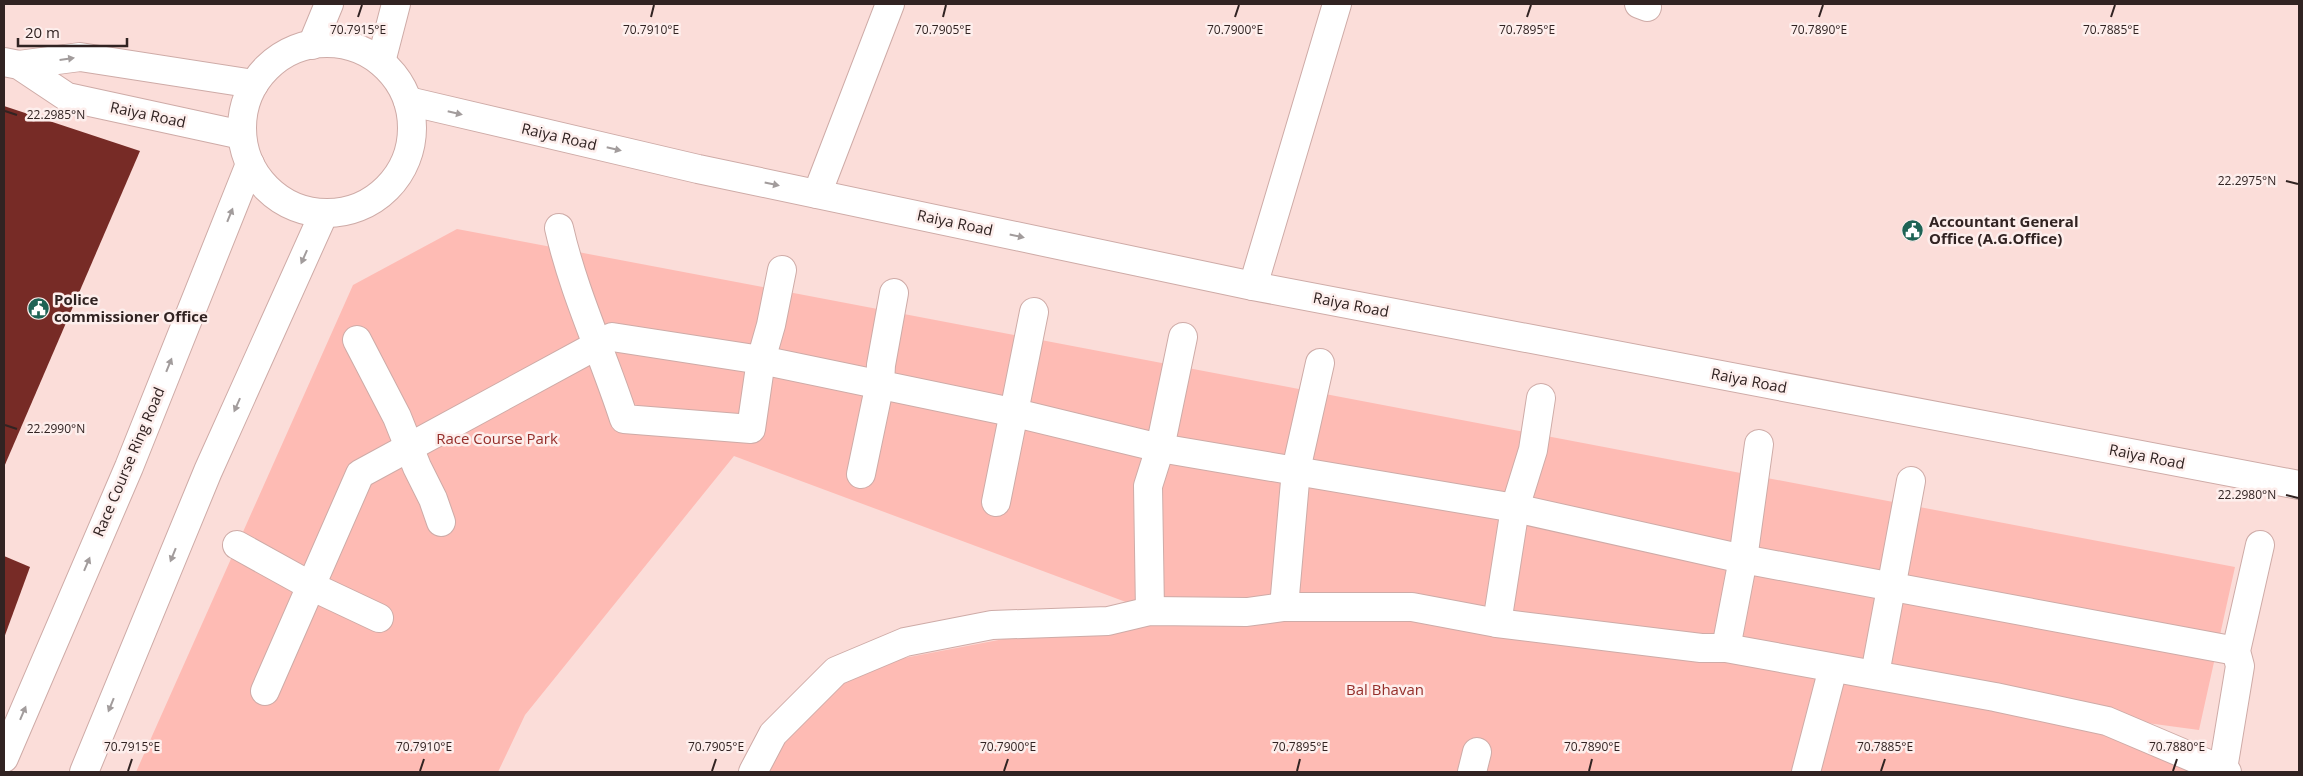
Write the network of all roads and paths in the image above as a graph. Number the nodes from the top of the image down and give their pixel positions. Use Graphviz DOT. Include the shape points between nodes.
graph roads {
  1 [pos="330,4"];
  2 [pos="396,4"];
  3 [pos="890,4"];
  4 [pos="1337,4"];
  5 [pos="312,44"];
  6 [pos="381,62"];
  7 [pos="11,64"];
  8 [pos="254,84"];
  9 [pos="408,102"];
  10 [pos="242,135"];
  11 [pos="250,164"];
  12 [pos="817,194"];
  13 [pos="324,213"];
  14 [pos="559,228"];
  15 [pos="782,270"];
  16 [pos="1253,286"];
  17 [pos="894,293"];
  18 [pos="1034,312"];
  19 [pos="1183,337"];
  20 [pos="357,340"];
  21 [pos="596,346"];
  22 [pos="762,360"];
  23 [pos="1320,363"];
  24 [pos="880,383"];
  25 [pos="1541,398"];
  26 [pos="1016,413"];
  27 [pos="1759,444"];
  28 [pos="409,447"];
  29 [pos="1160,448"];
  30 [pos="1296,470"];
  31 [pos="861,474"];
  32 [pos="1911,481"];
  33 [pos="2299,485"];
  34 [pos="996,502"];
  35 [pos="1515,508"];
  36 [pos="441,522"];
  37 [pos="237,545"];
  38 [pos="2260,545"];
  39 [pos="1743,559"];
  40 [pos="311,586"];
  41 [pos="1891,588"];
  42 [pos="1284,607"];
  43 [pos="1150,611"];
  44 [pos="379,618"];
  45 [pos="1497,623"];
  46 [pos="1726,648"];
  47 [pos="2236,651"];
  48 [pos="1833,668"];
  49 [pos="1875,674"];
  50 [pos="265,691"];
  51 [pos="4,758"];
  52 [pos="2225,771"];
  53 [pos="84,772"];
  54 [pos="752,772"];
  55 [pos="1806,772"];
  1 -- 5 [label="street"];
  2 -- 6 [label="street"];
  3 -- 12 [label="street"];
  4 -- 16 [label="street"];
  5 -- 6 [label="street" via="336,44 360,50"];
  5 -- 8 [label="street" via="289,52 269,65"];
  6 -- 9 [label="street" via="397,80"];
  7 -- 8 [label="street, one-way" via="80,57"];
  7 -- 10 [label="street, Raiya Road" via="67,97"];
  8 -- 10 [label="street" via="244,107"];
  9 -- 12 [label="street, Raiya Road, one-way"];
  9 -- 13 [label="street" via="412,124 410,146 404,166 391,184 372,200 357,207"];
  10 -- 11 [label="street"];
  11 -- 13 [label="street" via="263,184 280,199 302,209"];
  51 -- 11 [label="street, Race Course Ring Road, one-way" via="128,467"];
  12 -- 16 [label="street, Raiya Road, one-way"];
  13 -- 53 [label="street, one-way" via="208,470"];
  14 -- 21 [label="street" via="567,265"];
  15 -- 22 [label="street"];
  16 -- 33 [label="street, Raiya Road"];
  17 -- 24 [label="street"];
  18 -- 26 [label="street"];
  19 -- 29 [label="street"];
  20 -- 28 [label="street"];
  21 -- 22 [label="street" via="612,337"];
  21 -- 22 [label="street" via="624,419 693,426 751,429"];
  21 -- 28 [label="street"];
  22 -- 24 [label="street"];
  23 -- 30 [label="street"];
  24 -- 26 [label="street"];
  24 -- 31 [label="street"];
  25 -- 35 [label="street" via="1532,450"];
  26 -- 29 [label="street"];
  26 -- 34 [label="street"];
  27 -- 39 [label="street"];
  28 -- 36 [label="street"];
  28 -- 40 [label="street" via="360,474"];
  29 -- 30 [label="street"];
  29 -- 43 [label="street" via="1148,486"];
  30 -- 35 [label="street"];
  30 -- 42 [label="street"];
  32 -- 41 [label="street"];
  35 -- 39 [label="street"];
  35 -- 45 [label="street"];
  37 -- 40 [label="street"];
  38 -- 47 [label="street"];
  39 -- 41 [label="street"];
  39 -- 46 [label="street"];
  40 -- 44 [label="street"];
  40 -- 50 [label="street"];
  41 -- 47 [label="street"];
  41 -- 49 [label="street"];
  42 -- 43 [label="street" via="1247,612"];
  42 -- 45 [label="street" via="1412,607"];
  43 -- 54 [label="street" via="1108,621 992,625 906,642 836,671 773,734"];
  45 -- 46 [label="street" via="1701,648"];
  46 -- 48 [label="street"];
  47 -- 52 [label="street" via="2240,666"];
  48 -- 49 [label="street"];
  48 -- 55 [label="street"];
  49 -- 52 [label="street" via="2107,721"];
}
